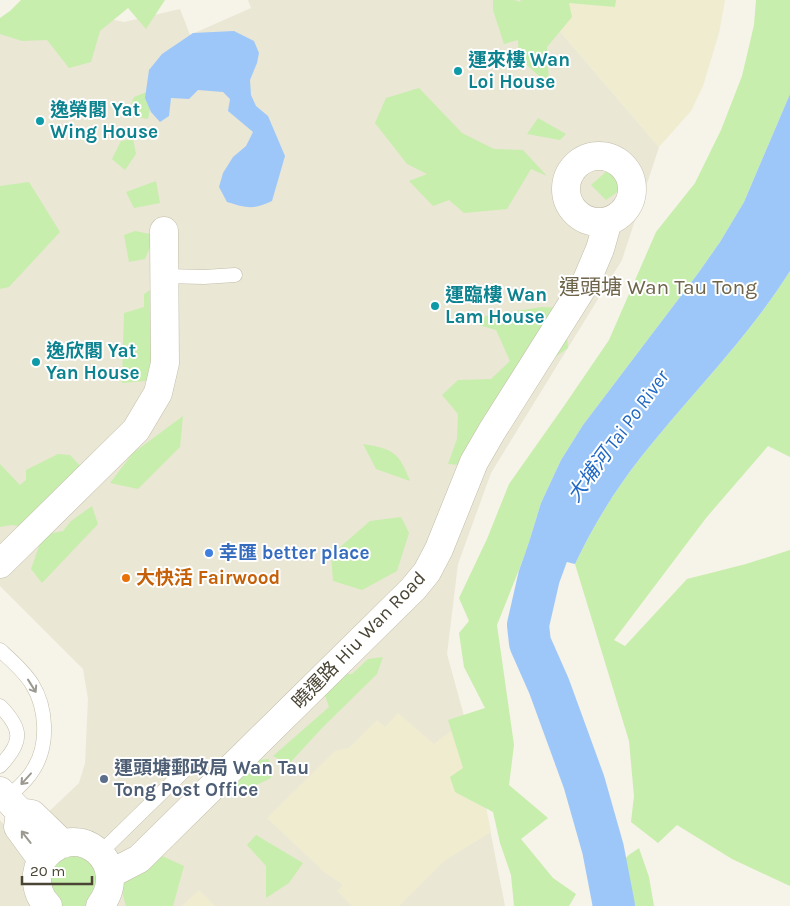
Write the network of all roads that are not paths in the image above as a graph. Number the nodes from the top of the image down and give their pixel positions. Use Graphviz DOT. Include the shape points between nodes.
graph roads {
  1 [pos="608,221"];
  2 [pos="164,230"];
  3 [pos="235,275"];
  4 [pos="165,276"];
  5 [pos="0,564"];
  6 [pos="0,650"];
  7 [pos="0,706"];
  8 [pos="1,762"];
  9 [pos="187,768"];
  10 [pos="9,801"];
  11 [pos="53,852"];
  12 [pos="105,864"];
  13 [pos="48,906"];
  14 [pos="100,906"];
  1 -- 12 [label="street, 曉運路 Hiu Wan Road" via="586,282 474,462 427,572 139,859"];
  2 -- 4 [label="street"];
  3 -- 4 [label="lane"];
  4 -- 5 [label="street" via="165,363 158,393 149,409 136,430"];
  6 -- 10 [label="lane, one-way" via="20,669 37,693 43,731 40,757"];
  7 -- 8 [label="lane" via="13,719 18,730 11,754"];
  9 -- 12 [label="lane"];
  10 -- 11 [label="street" via="18,827"];
  11 -- 12 [label="street" via="71,842 80,843 91,846"];
  11 -- 13 [label="street" via="38,870 39,893"];
  12 -- 14 [label="street" via="110,886"];
}
